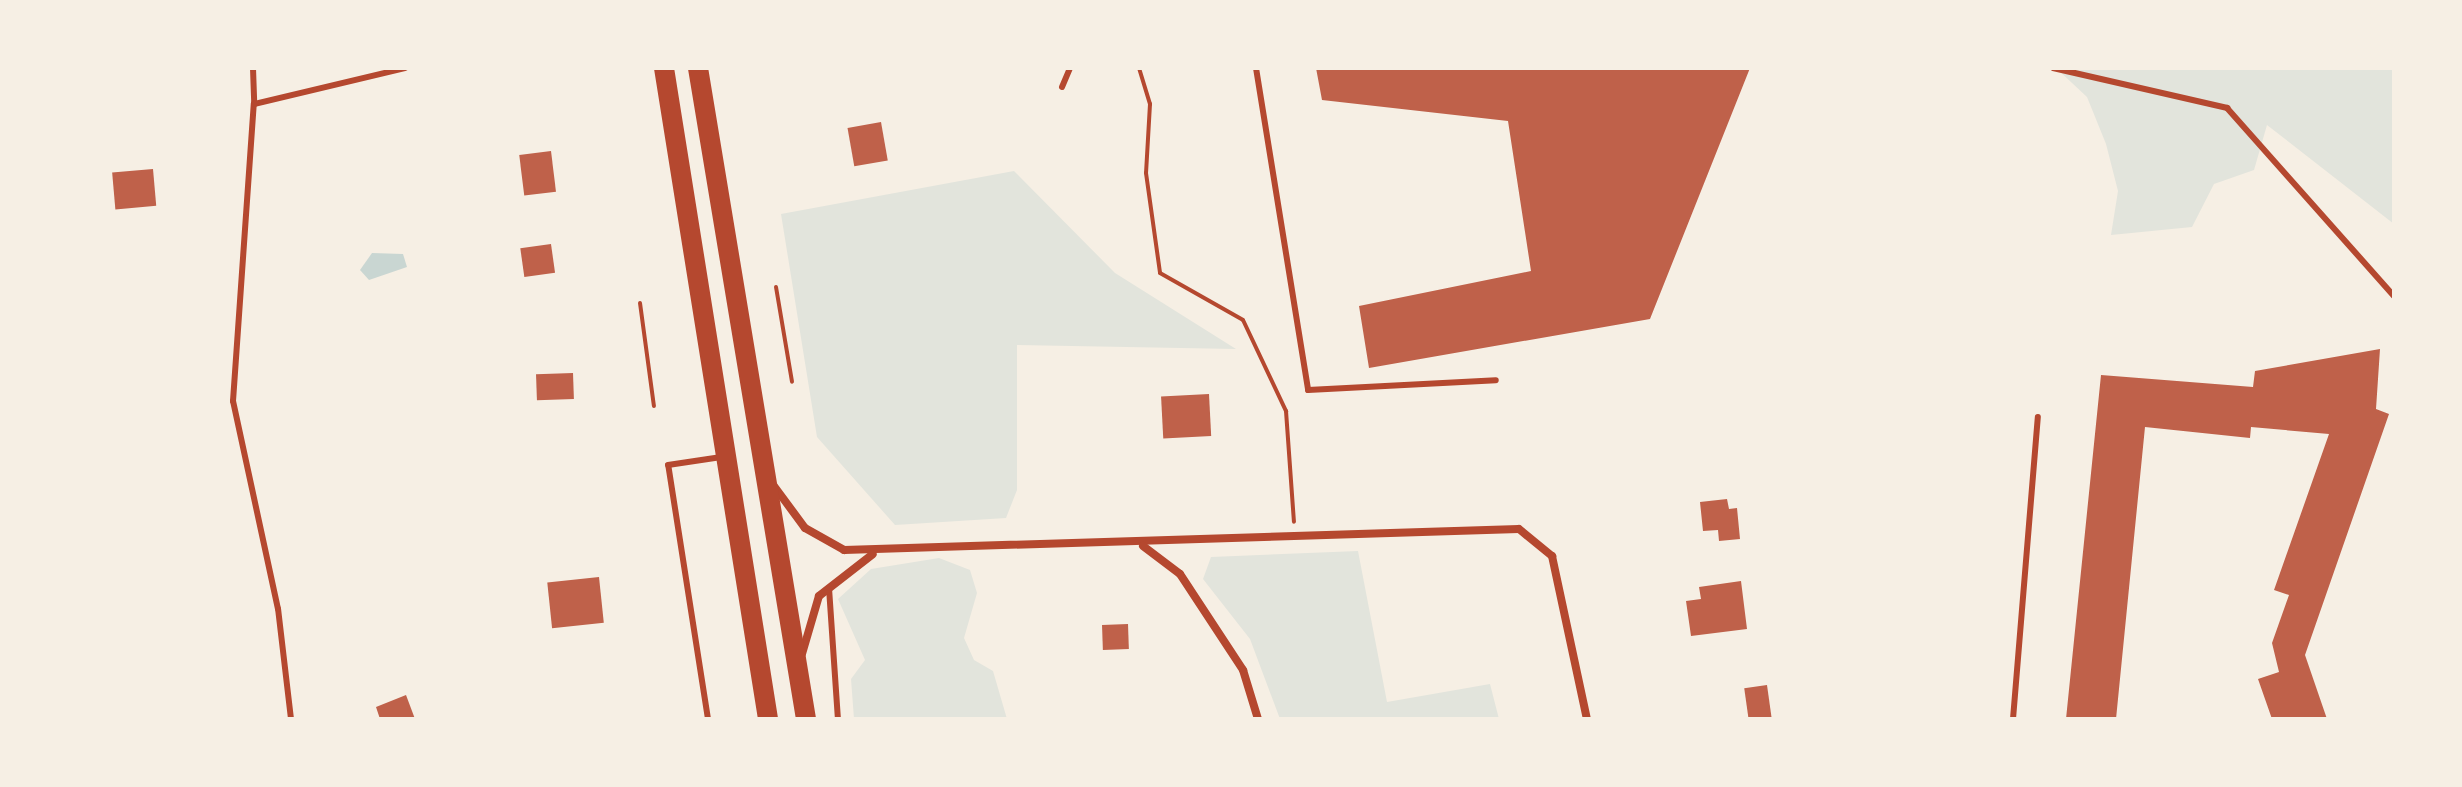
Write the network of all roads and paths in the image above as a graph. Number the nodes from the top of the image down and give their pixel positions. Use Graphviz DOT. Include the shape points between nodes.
graph roads {
  1 [pos="253,68"];
  2 [pos="405,68"];
  3 [pos="664,68"];
  4 [pos="698,68"];
  5 [pos="1070,68"];
  6 [pos="1139,68"];
  7 [pos="1256,68"];
  8 [pos="2053,68"];
  9 [pos="1062,87"];
  10 [pos="254,104"];
  11 [pos="776,287"];
  12 [pos="2394,296"];
  13 [pos="640,303"];
  14 [pos="1496,380"];
  15 [pos="792,382"];
  16 [pos="654,406"];
  17 [pos="2038,417"];
  18 [pos="724,456"];
  19 [pos="764,467"];
  20 [pos="1295,533"];
  21 [pos="1143,546"];
  22 [pos="877,552"];
  23 [pos="828,584"];
  24 [pos="800,687"];
  25 [pos="291,719"];
  26 [pos="708,719"];
  27 [pos="768,719"];
  28 [pos="806,719"];
  29 [pos="838,719"];
  30 [pos="1258,719"];
  31 [pos="1587,719"];
  32 [pos="2013,719"];
  1 -- 10 [label="lane"];
  2 -- 10 [label="lane"];
  3 -- 18 [label="highway"];
  4 -- 19 [label="highway"];
  5 -- 9 [label="lane"];
  6 -- 20 [label="path" via="1150,104 1146,173 1160,273 1243,320 1286,411"];
  7 -- 14 [label="lane" via="1308,390"];
  8 -- 12 [label="lane" via="2227,108"];
  10 -- 25 [label="lane" via="233,401 278,609"];
  11 -- 15 [label="path"];
  13 -- 16 [label="path"];
  17 -- 32 [label="lane"];
  18 -- 26 [label="lane" via="668,465"];
  18 -- 27 [label="highway"];
  19 -- 22 [label="street" via="805,528 844,550"];
  19 -- 24 [label="highway"];
  20 -- 21 [label="street"];
  20 -- 31 [label="street" via="1494,525 1537,540 1552,556"];
  21 -- 22 [label="street" via="1026,542"];
  21 -- 30 [label="street" via="1188,586 1243,670"];
  22 -- 23 [label="street"];
  23 -- 24 [label="street" via="805,629"];
  23 -- 29 [label="lane"];
  24 -- 28 [label="highway"];
}
